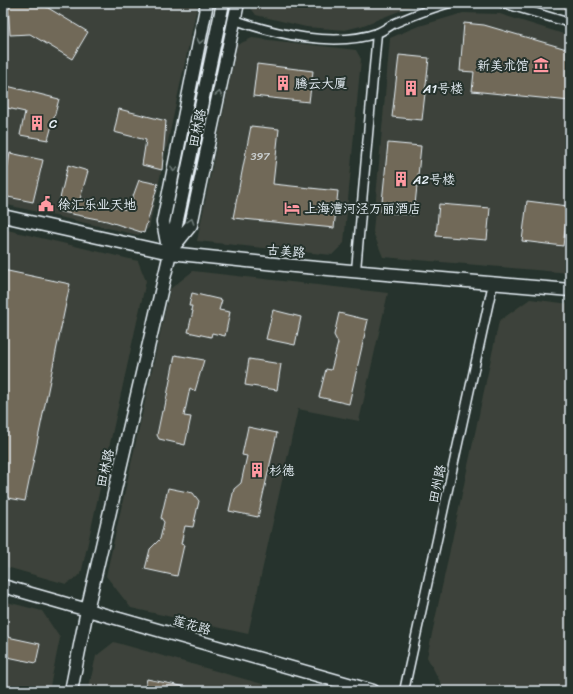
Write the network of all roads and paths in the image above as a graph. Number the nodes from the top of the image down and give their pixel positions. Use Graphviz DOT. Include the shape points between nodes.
graph roads {
  1 [pos="207,3"];
  2 [pos="223,3"];
  3 [pos="238,3"];
  4 [pos="450,3"];
  5 [pos="503,3"];
  6 [pos="235,20"];
  7 [pos="570,23"];
  8 [pos="377,33"];
  9 [pos="3,216"];
  10 [pos="170,253"];
  11 [pos="356,270"];
  12 [pos="493,283"];
  13 [pos="570,290"];
  14 [pos="3,586"];
  15 [pos="87,610"];
  16 [pos="72,691"];
  17 [pos="373,691"];
  18 [pos="404,691"];
  1 -- 10 [label="street, 田林路, one-way" via="163,222"];
  2 -- 10 [label="street, 田林路"];
  3 -- 6 [label="street, 田林路"];
  4 -- 8 [label="street" via="423,11"];
  5 -- 7 [label="street"];
  6 -- 8 [label="street" via="295,36 348,38"];
  10 -- 6 [label="street, 田林路, one-way" via="191,225"];
  8 -- 11 [label="street"];
  9 -- 10 [label="street, 古美路"];
  10 -- 11 [label="street, 古美路"];
  10 -- 15 [label="street, 田林路"];
  11 -- 12 [label="street, 古美路"];
  12 -- 13 [label="street, 古美路"];
  12 -- 18 [label="street, 田州路"];
  14 -- 15 [label="street, 莲花路"];
  15 -- 16 [label="street, 田林路"];
  15 -- 17 [label="street, 莲花路"];
}
